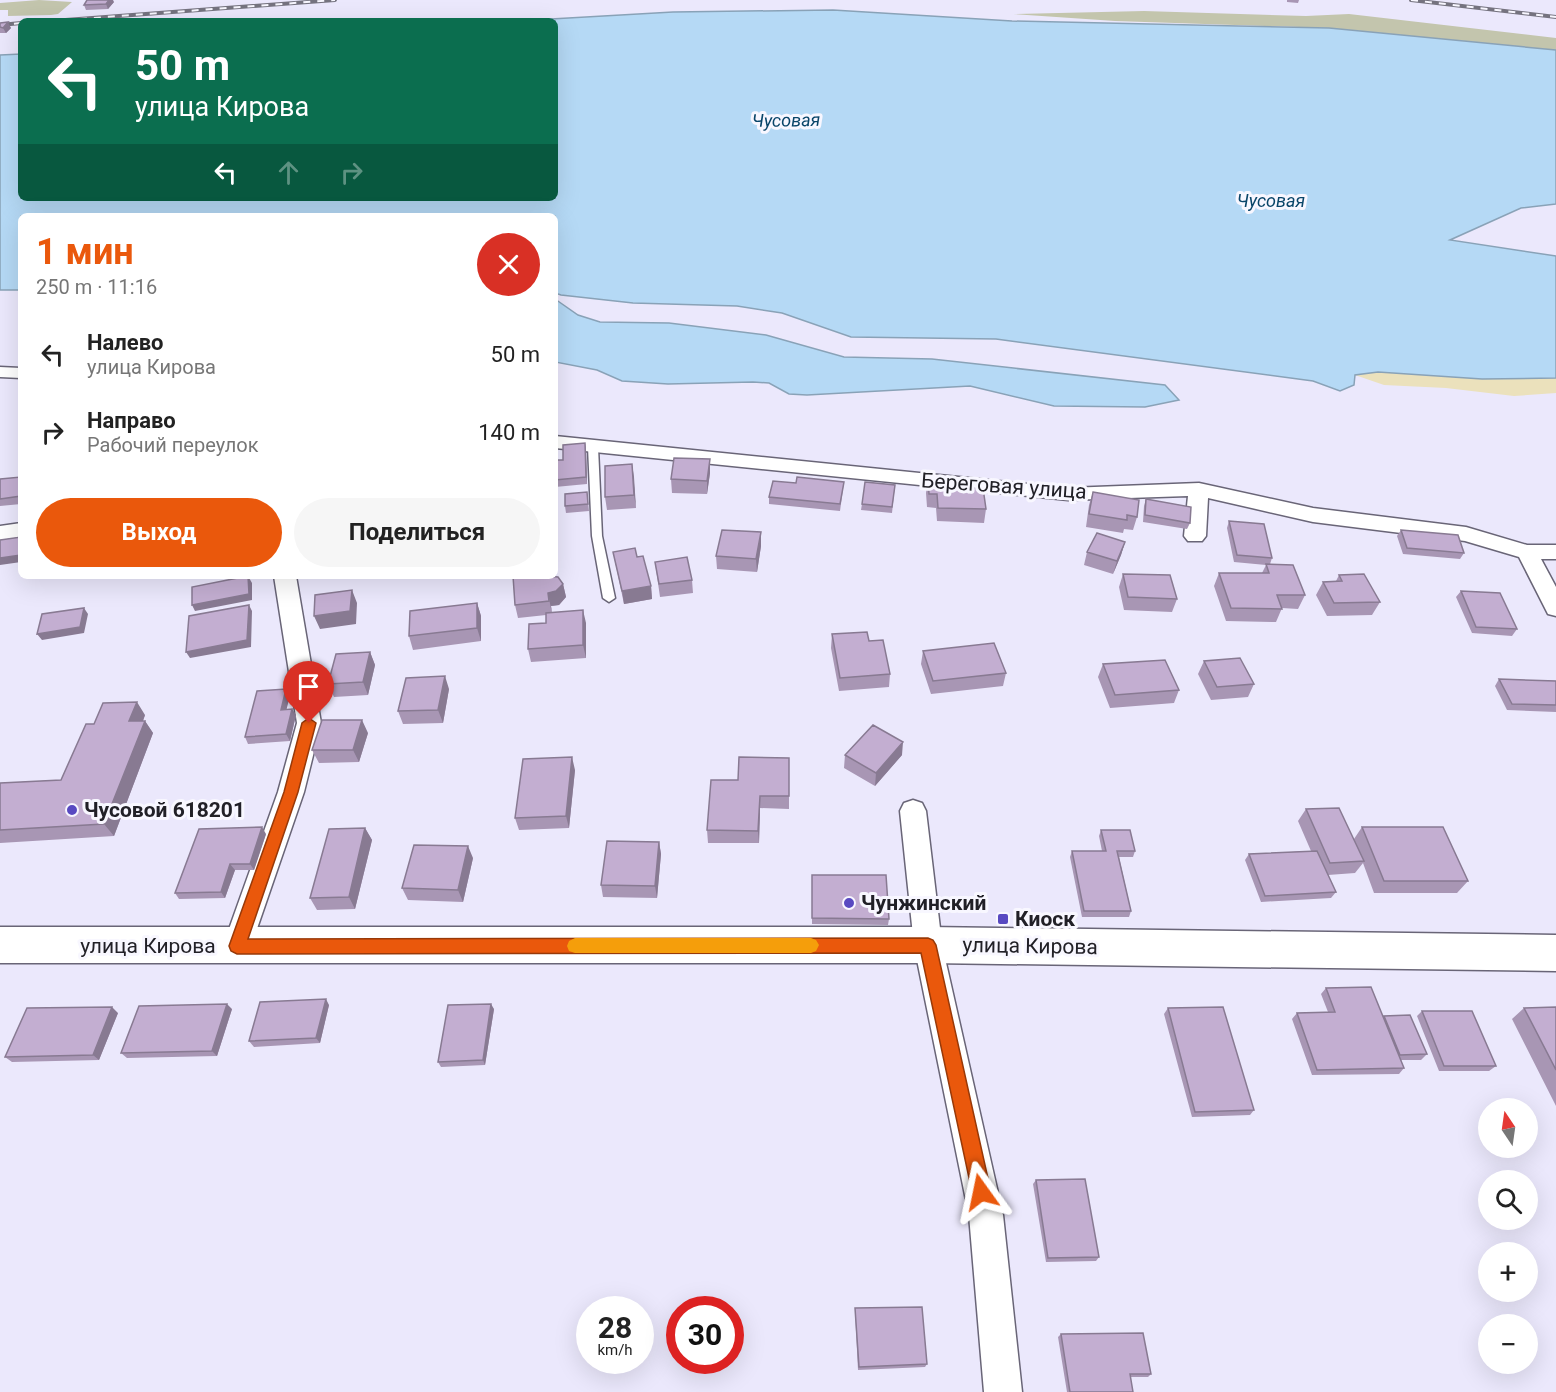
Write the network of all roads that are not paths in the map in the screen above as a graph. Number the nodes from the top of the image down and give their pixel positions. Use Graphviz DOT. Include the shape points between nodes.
graph roads {
  1 [pos="0,372"];
  2 [pos="18,373"];
  3 [pos="558,442"];
  4 [pos="593,447"];
  5 [pos="1199,489"];
  6 [pos="18,530"];
  7 [pos="0,533"];
  8 [pos="1195,536"];
  9 [pos="1527,552"];
  10 [pos="1556,552"];
  11 [pos="285,579"];
  12 [pos="609,598"];
  13 [pos="1556,608"];
  14 [pos="913,811"];
  15 [pos="0,945"];
  16 [pos="928,945"];
  17 [pos="237,946"];
  18 [pos="1556,953"];
  19 [pos="1003,1392"];
  1 -- 2 [label="street"];
  3 -- 4 [label="street, Береговая улица"];
  4 -- 5 [label="street, Береговая улица" via="1068,494"];
  4 -- 12 [label="lane" via="597,536"];
  5 -- 8 [label="street"];
  5 -- 9 [label="street, Береговая улица" via="1313,515 1466,534"];
  6 -- 7 [label="street"];
  9 -- 10 [label="street, Береговая улица"];
  9 -- 13 [label="street"];
  11 -- 17 [label="street" via="309,723 291,792"];
  14 -- 16 [label="street"];
  15 -- 17 [label="street, улица Кирова"];
  16 -- 17 [label="street, улица Кирова"];
  16 -- 18 [label="street, улица Кирова"];
  16 -- 19 [label="street" via="986,1215"];
}
